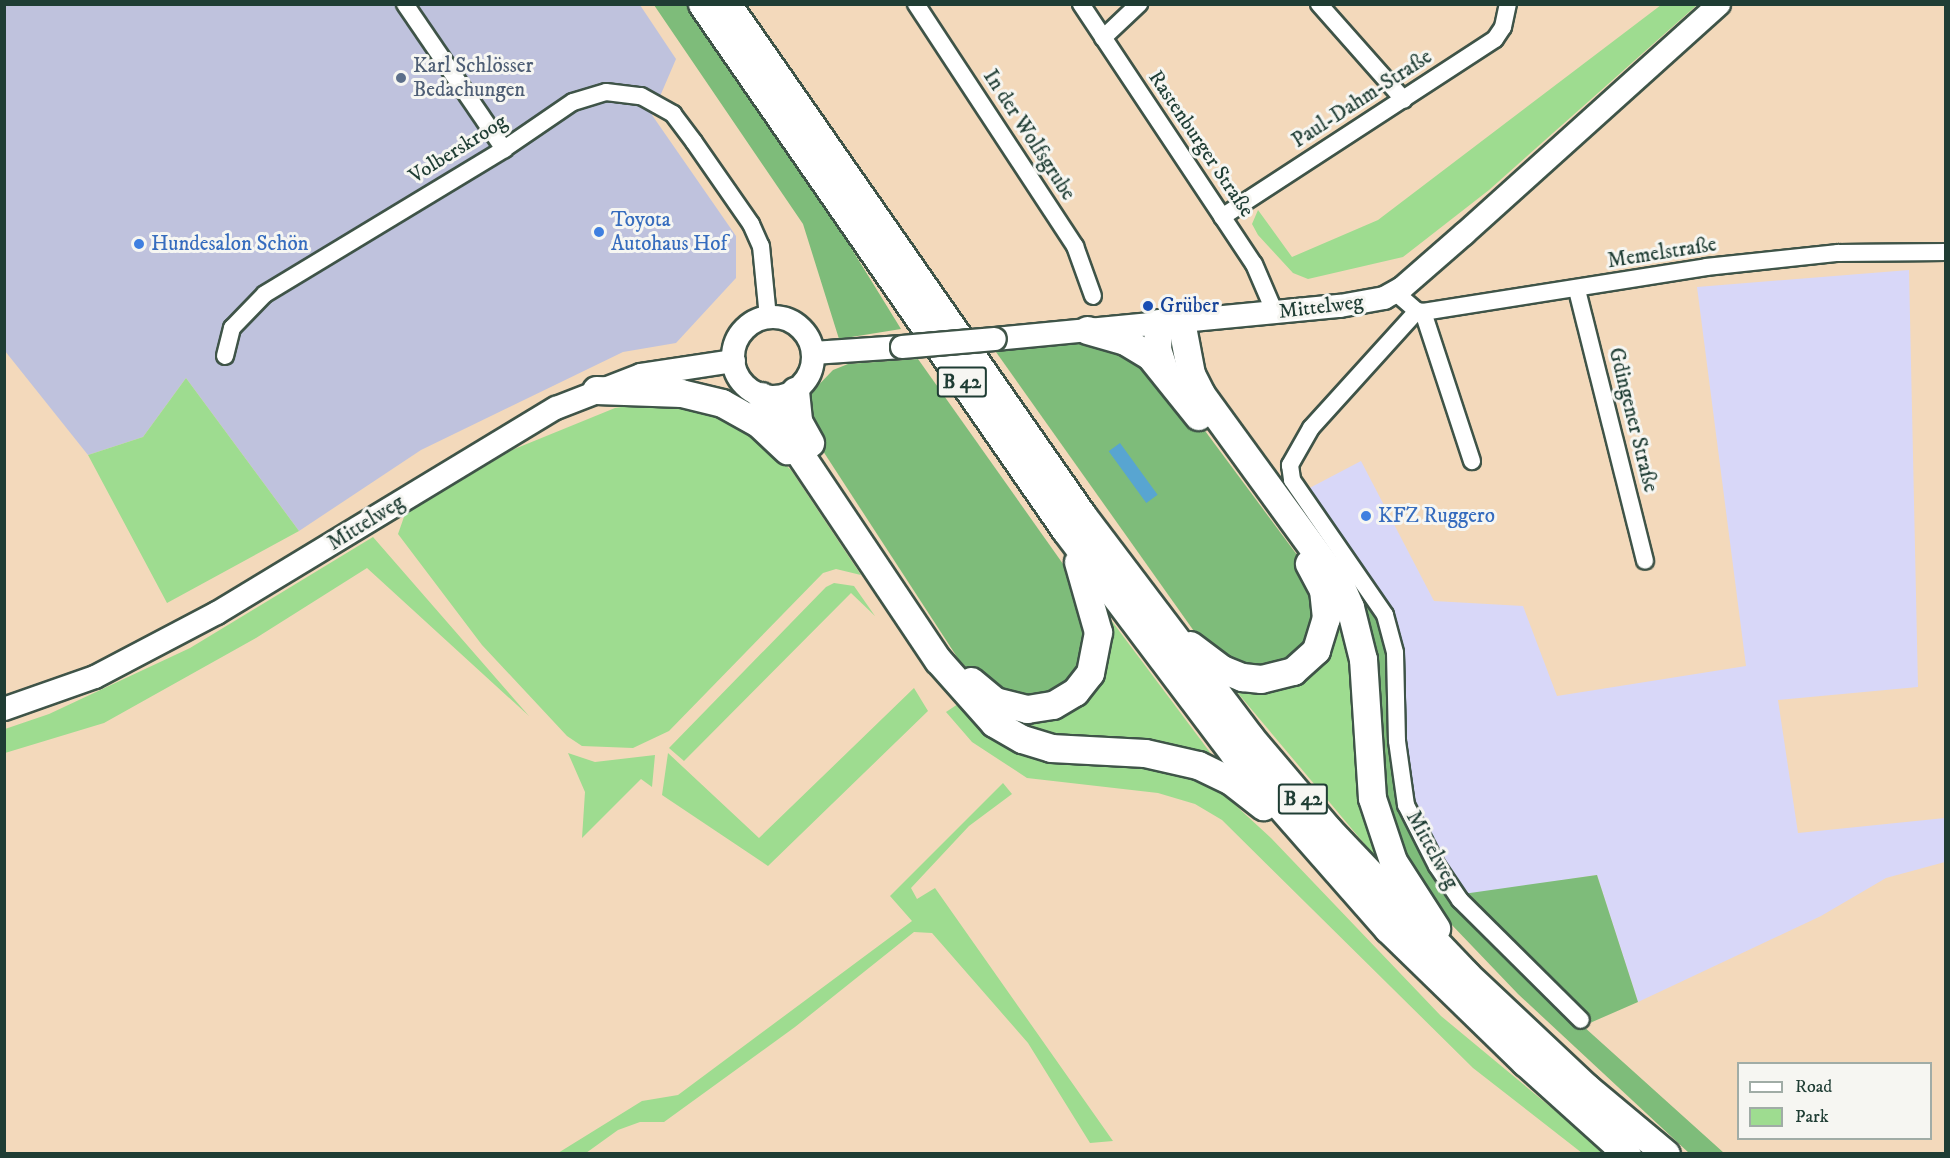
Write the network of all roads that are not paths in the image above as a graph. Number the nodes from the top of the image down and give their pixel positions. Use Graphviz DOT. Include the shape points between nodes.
graph roads {
  1 [pos="405,4"];
  2 [pos="702,4"];
  3 [pos="727,4"];
  4 [pos="916,4"];
  5 [pos="1081,4"];
  6 [pos="1139,4"];
  7 [pos="1319,4"];
  8 [pos="1719,4"];
  9 [pos="1509,5"];
  10 [pos="1103,38"];
  11 [pos="1404,100"];
  12 [pos="504,149"];
  13 [pos="1222,217"];
  14 [pos="1946,252"];
  15 [pos="1577,290"];
  16 [pos="1395,292"];
  17 [pos="1093,296"];
  18 [pos="1420,312"];
  19 [pos="1275,313"];
  20 [pos="768,318"];
  21 [pos="1169,322"];
  22 [pos="1087,330"];
  23 [pos="813,354"];
  24 [pos="225,356"];
  25 [pos="734,361"];
  26 [pos="1163,368"];
  27 [pos="596,390"];
  28 [pos="795,391"];
  29 [pos="761,396"];
  30 [pos="1472,461"];
  31 [pos="828,491"];
  32 [pos="1066,531"];
  33 [pos="1645,561"];
  34 [pos="1152,613"];
  35 [pos="4,709"];
  36 [pos="1315,850"];
  37 [pos="1466,974"];
  38 [pos="1581,1020"];
  39 [pos="1627,1154"];
  40 [pos="1666,1154"];
  1 -- 12 [label="street"];
  2 -- 32 [label="highway, B 42"];
  3 -- 34 [label="highway, B 42"];
  4 -- 17 [label="street, In der Wolfsgrube" via="1075,246 1089,276"];
  5 -- 10 [label="street, Rastenburger Straße"];
  6 -- 10 [label="street"];
  7 -- 11 [label="street"];
  8 -- 16 [label="main road, Mittelweg"];
  9 -- 11 [label="street, Paul-Dahm-Straße" via="1495,39"];
  10 -- 13 [label="street, Rastenburger Straße"];
  11 -- 13 [label="street, Paul-Dahm-Straße"];
  12 -- 20 [label="street, Volberskroog" via="573,102 606,92 641,96 673,114 751,224 761,246"];
  12 -- 24 [label="street, Volberskroog" via="265,294 232,328"];
  13 -- 19 [label="street, Rastenburger Straße" via="1254,264"];
  14 -- 15 [label="street, Memelstraße" via="1839,253 1718,266"];
  15 -- 18 [label="street, Memelstraße"];
  15 -- 33 [label="street, Gdingener Straße"];
  16 -- 18 [label="street"];
  16 -- 19 [label="main road, Mittelweg" via="1340,306"];
  18 -- 30 [label="street"];
  18 -- 38 [label="street, Mittelweg" via="1311,428 1290,465 1292,480 1384,615 1395,653 1397,741 1406,805 1437,866 1460,900"];
  19 -- 21 [label="main road, Mittelweg"];
  20 -- 23 [label="main road" via="784,319 798,326"];
  20 -- 25 [label="main road" via="752,324 740,336"];
  21 -- 22 [label="main road, Mittelweg"];
  21 -- 26 [label="highway" via="1157,349"];
  21 -- 37 [label="highway" via="1201,394 1341,586 1364,659 1372,798 1385,842"];
  22 -- 23 [label="main road, Mittelweg, bridge"];
  22 -- 26 [label="highway" via="1136,346"];
  23 -- 28 [label="main road" via="809,375"];
  25 -- 27 [label="main road, Mittelweg" via="677,367"];
  25 -- 29 [label="main road" via="742,382"];
  26 -- 34 [label="highway" via="1314,571 1323,590 1326,618 1316,650 1306,662 1279,677 1261,679 1222,669"];
  27 -- 31 [label="highway" via="681,393 722,403 767,431 808,476"];
  27 -- 35 [label="main road, Mittelweg" via="556,408 474,456 218,613 95,677"];
  28 -- 29 [label="main road" via="779,397"];
  28 -- 32 [label="highway" via="798,421 804,433 938,641 982,692 1010,706 1040,709 1064,701 1083,683 1095,659 1096,617"];
  29 -- 31 [label="highway"];
  31 -- 36 [label="highway" via="938,660 994,723 1022,740 1051,748 1145,753 1198,765 1245,791"];
  32 -- 36 [label="highway, B 42" via="1176,680"];
  34 -- 37 [label="highway, B 42" via="1329,830"];
  36 -- 39 [label="highway, B 42" via="1450,991"];
  37 -- 40 [label="highway, B 42" via="1586,1087"];
}
